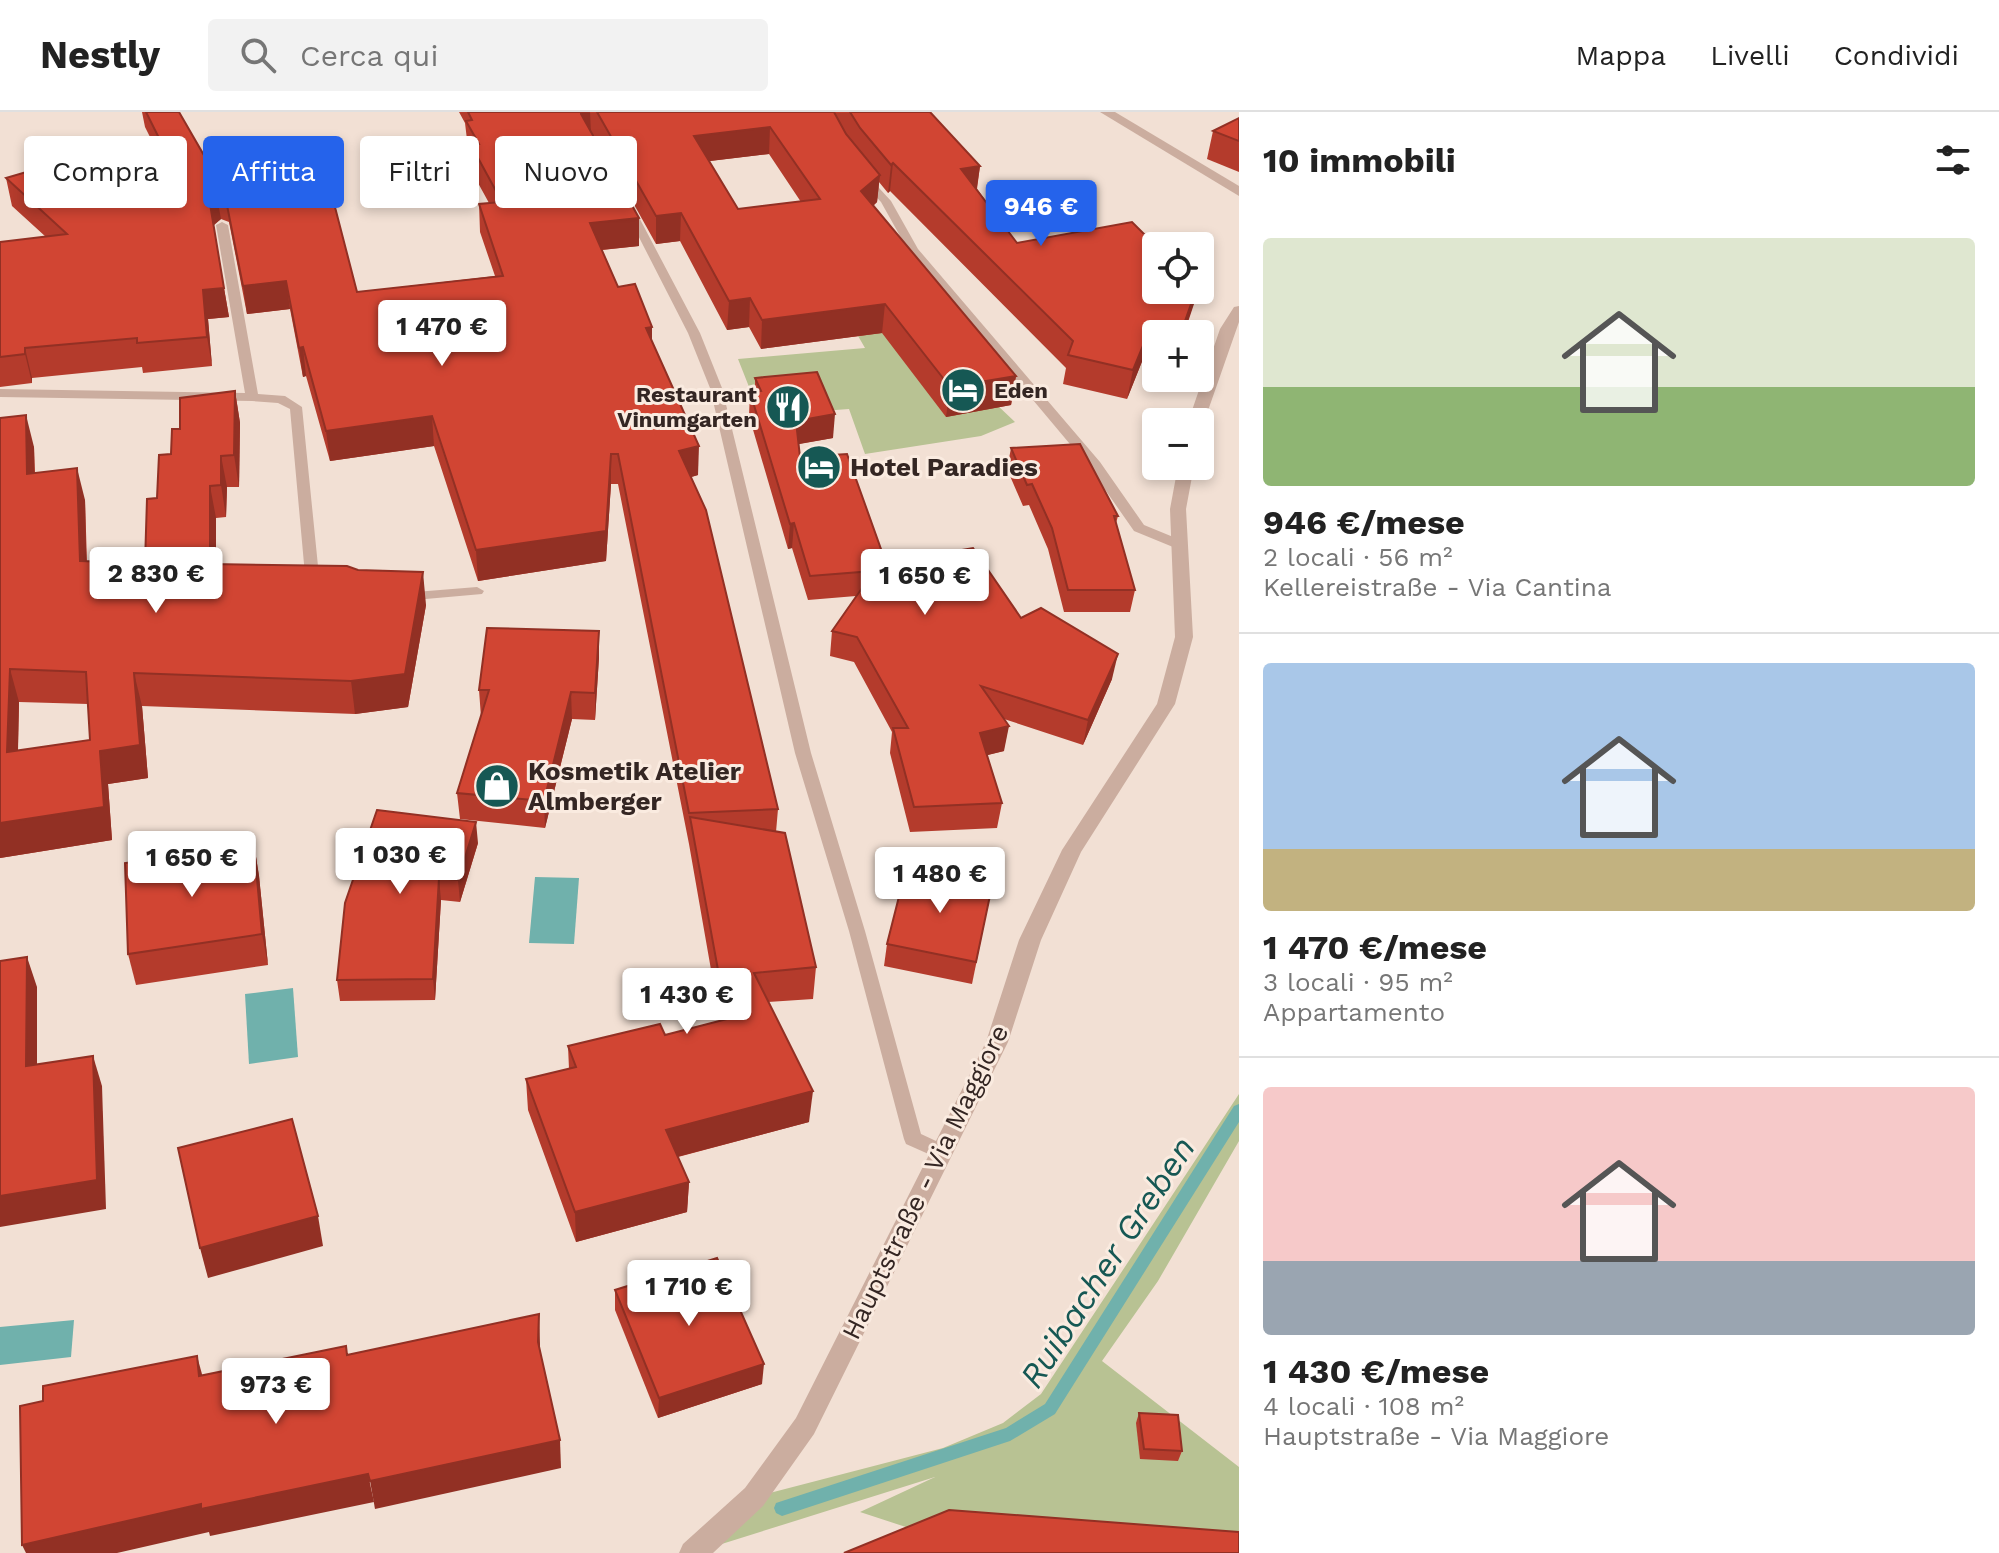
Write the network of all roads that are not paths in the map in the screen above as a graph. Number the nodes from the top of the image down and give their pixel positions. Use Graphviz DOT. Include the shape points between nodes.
graph roads {
  1 [pos="1106,112"];
  2 [pos="858,169"];
  3 [pos="1239,192"];
  4 [pos="629,208"];
  5 [pos="222,225"];
  6 [pos="1239,310"];
  7 [pos="0,393"];
  8 [pos="252,397"];
  9 [pos="1201,408"];
  10 [pos="1183,480"];
  11 [pos="1178,544"];
  12 [pos="324,588"];
  13 [pos="477,591"];
  14 [pos="392,596"];
  15 [pos="942,1152"];
  16 [pos="693,1553"];
  1 -- 3 [label="street"];
  2 -- 11 [label="lane" via="886,201 924,264 1085,453 1139,528"];
  4 -- 15 [label="lane" via="684,311 716,388 803,753 913,1139"];
  5 -- 8 [label="lane"];
  6 -- 9 [label="street" via="1227,329"];
  7 -- 8 [label="lane"];
  8 -- 12 [label="lane" via="281,399 296,407 311,586"];
  10 -- 11 [label="street, Hauptstraße - Via Maggiore"];
  11 -- 15 [label="street, Hauptstraße - Via Maggiore" via="1184,637 1166,704 1072,850 1030,940 997,1042"];
  13 -- 14 [label="lane"];
  15 -- 16 [label="street, Hauptstraße - Via Maggiore" via="805,1426 754,1497"];
}
